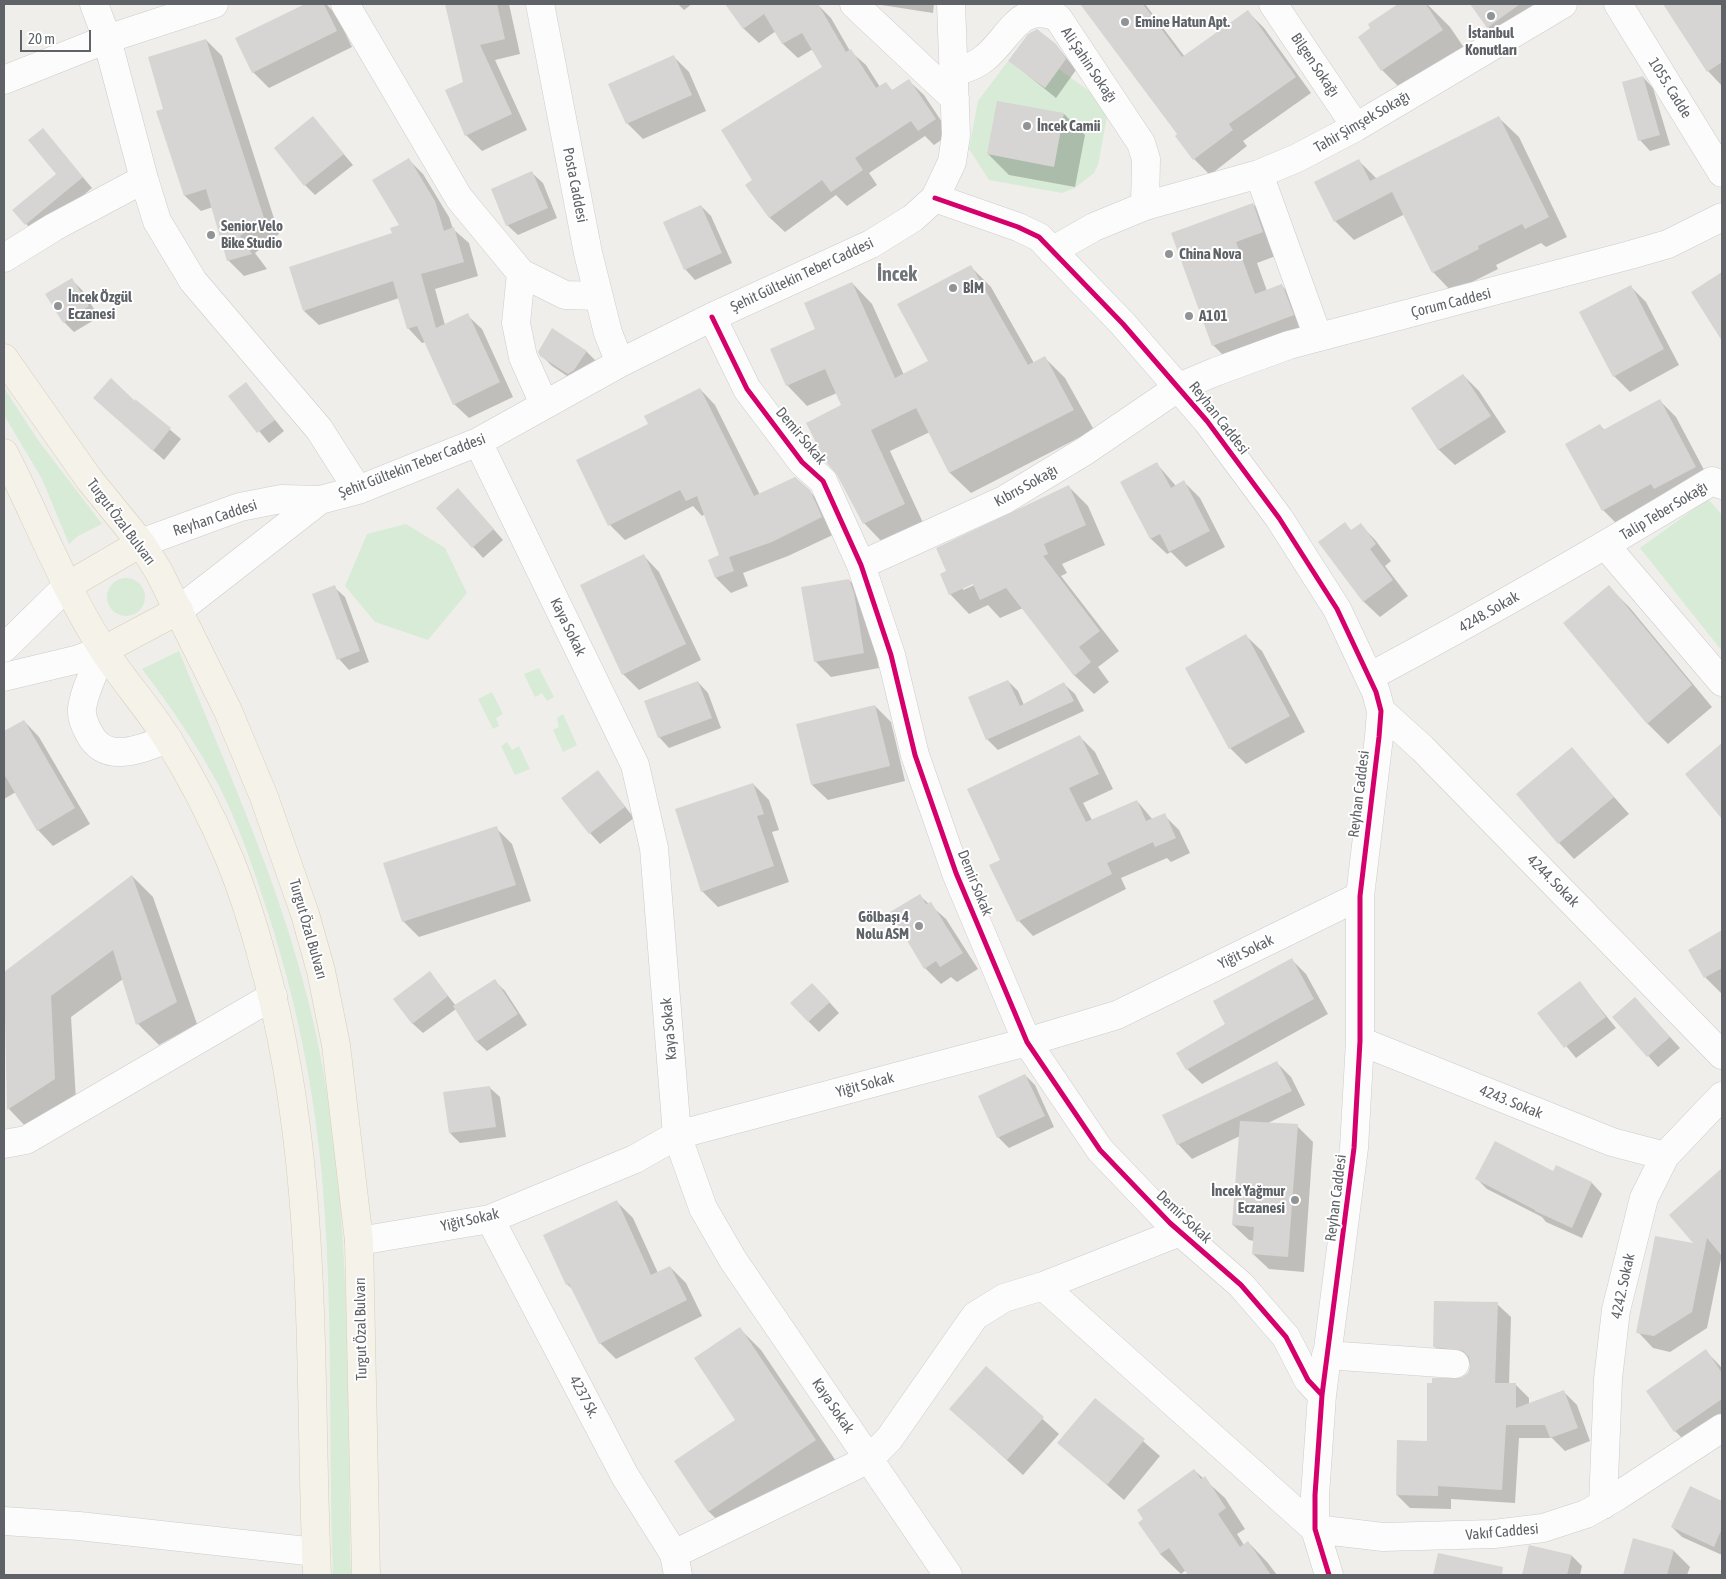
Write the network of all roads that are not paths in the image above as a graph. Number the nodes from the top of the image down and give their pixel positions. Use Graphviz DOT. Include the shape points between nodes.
graph roads {
  1 [pos="94,4"];
  2 [pos="214,4"];
  3 [pos="345,4"];
  4 [pos="540,4"];
  5 [pos="854,4"];
  6 [pos="951,4"];
  7 [pos="1273,4"];
  8 [pos="1563,4"];
  9 [pos="1618,4"];
  10 [pos="107,39"];
  11 [pos="955,71"];
  12 [pos="4,80"];
  13 [pos="955,99"];
  14 [pos="1356,127"];
  15 [pos="1722,173"];
  16 [pos="1258,174"];
  17 [pos="144,179"];
  18 [pos="935,198"];
  19 [pos="1145,206"];
  20 [pos="1722,217"];
  21 [pos="1052,251"];
  22 [pos="4,258"];
  23 [pos="521,273"];
  24 [pos="598,296"];
  25 [pos="712,317"];
  26 [pos="1318,337"];
  27 [pos="4,358"];
  28 [pos="620,363"];
  29 [pos="1179,388"];
  30 [pos="544,404"];
  31 [pos="478,442"];
  32 [pos="4,454"];
  33 [pos="1722,485"];
  34 [pos="358,490"];
  35 [pos="320,500"];
  36 [pos="140,543"];
  37 [pos="1606,546"];
  38 [pos="861,565"];
  39 [pos="67,586"];
  40 [pos="179,610"];
  41 [pos="4,648"];
  42 [pos="104,650"];
  43 [pos="1371,676"];
  44 [pos="4,677"];
  45 [pos="1722,682"];
  46 [pos="1381,711"];
  47 [pos="168,739"];
  48 [pos="1360,896"];
  49 [pos="273,996"];
  50 [pos="1360,1041"];
  51 [pos="1027,1042"];
  52 [pos="1720,1049"];
  53 [pos="1722,1096"];
  54 [pos="677,1135"];
  55 [pos="4,1144"];
  56 [pos="1665,1156"];
  57 [pos="490,1219"];
  58 [pos="1180,1232"];
  59 [pos="360,1241"];
  60 [pos="1043,1286"];
  61 [pos="1326,1355"];
  62 [pos="1455,1364"];
  63 [pos="1322,1395"];
  64 [pos="1722,1428"];
  65 [pos="869,1460"];
  66 [pos="1603,1505"];
  67 [pos="4,1521"];
  68 [pos="1315,1529"];
  69 [pos="316,1564"];
  70 [pos="676,1565"];
  71 [pos="366,1575"];
  72 [pos="948,1575"];
  73 [pos="1329,1575"];
  1 -- 10 [label="street"];
  2 -- 10 [label="street"];
  3 -- 23 [label="street" via="459,198"];
  4 -- 24 [label="street, Posta Caddesi"];
  5 -- 13 [label="street"];
  6 -- 11 [label="street, Şehit Gültekin Teber Caddesi"];
  7 -- 14 [label="street, Bilgen Sokağı"];
  8 -- 14 [label="street, Tahir Şimşek Sokağı"];
  9 -- 15 [label="street, 1055. Cadde"];
  10 -- 12 [label="street"];
  10 -- 17 [label="street"];
  11 -- 13 [label="street, Şehit Gültekin Teber Caddesi"];
  11 -- 19 [label="street, Ali Şahin Sokağı" via="967,69 988,56 1026,11 1040,8 1058,18 1141,143 1146,159"];
  13 -- 18 [label="street, Şehit Gültekin Teber Caddesi" via="956,135 952,162"];
  14 -- 16 [label="street, Tahir Şimşek Sokağı"];
  16 -- 19 [label="street, Tahir Şimşek Sokağı"];
  16 -- 26 [label="street"];
  17 -- 22 [label="street"];
  17 -- 34 [label="street" via="157,221 193,281 319,430"];
  18 -- 21 [label="street, Reyhan Caddesi" via="1038,237"];
  18 -- 25 [label="street, Şehit Gültekin Teber Caddesi" via="913,218 871,244"];
  19 -- 21 [label="street, Tahir Şimşek Sokağı" via="1094,226"];
  20 -- 26 [label="street, Çorum Caddesi" via="1668,244"];
  21 -- 29 [label="street, Reyhan Caddesi"];
  23 -- 24 [label="street" via="565,294"];
  23 -- 30 [label="street" via="516,323 523,357"];
  24 -- 28 [label="street, Posta Caddesi"];
  25 -- 28 [label="street, Şehit Gültekin Teber Caddesi"];
  25 -- 38 [label="street, Demir Sokak" via="748,389 802,462 823,481"];
  26 -- 29 [label="street, Çorum Caddesi" via="1247,359"];
  27 -- 36 [label="main road, Turgut Özal Bulvarı" via="89,479"];
  28 -- 30 [label="street, Şehit Gültekin Teber Caddesi"];
  29 -- 38 [label="street, Kıbrıs Sokağı" via="1013,495"];
  29 -- 43 [label="street, Reyhan Caddesi" via="1207,420 1313,569"];
  30 -- 31 [label="street, Şehit Gültekin Teber Caddesi"];
  31 -- 34 [label="street, Şehit Gültekin Teber Caddesi"];
  31 -- 54 [label="street, Kaya Sokak" via="635,765 654,848"];
  32 -- 39 [label="main road"];
  33 -- 37 [label="street, Talip Teber Sokağı" via="1712,481"];
  34 -- 35 [label="street, Şehit Gültekin Teber Caddesi"];
  35 -- 36 [label="street, Reyhan Caddesi" via="281,499 240,507"];
  35 -- 40 [label="street"];
  36 -- 39 [label="main road"];
  36 -- 40 [label="main road, Turgut Özal Bulvarı"];
  37 -- 43 [label="street, 4248. Sokak"];
  37 -- 45 [label="street"];
  38 -- 51 [label="street, Demir Sokak" via="891,655 914,755 956,873"];
  39 -- 41 [label="street"];
  39 -- 42 [label="main road"];
  40 -- 42 [label="main road"];
  40 -- 59 [label="main road, Turgut Özal Bulvarı" via="264,797 321,971 336,1045"];
  42 -- 44 [label="street"];
  42 -- 47 [label="main road"];
  42 -- 47 [label="street" via="82,710 84,724 91,736 105,750 119,753"];
  43 -- 46 [label="street, Reyhan Caddesi"];
  46 -- 48 [label="street, Reyhan Caddesi"];
  46 -- 52 [label="street, 4244. Sokak" via="1422,748"];
  47 -- 49 [label="main road" via="230,861 248,908"];
  48 -- 50 [label="street, Reyhan Caddesi"];
  48 -- 51 [label="street, Yiğit Sokak" via="1117,1014"];
  49 -- 55 [label="street" via="26,1140"];
  49 -- 69 [label="main road" via="295,1112 306,1205"];
  50 -- 56 [label="street, 4243. Sokak" via="1612,1142"];
  50 -- 61 [label="street, Reyhan Caddesi" via="1350,1186"];
  51 -- 54 [label="street, Yiğit Sokak"];
  51 -- 58 [label="street, Demir Sokak" via="1100,1150"];
  53 -- 56 [label="street, 4242. Sokak"];
  54 -- 57 [label="street, Yiğit Sokak" via="636,1159"];
  54 -- 65 [label="street, Kaya Sokak" via="703,1208 733,1260"];
  56 -- 66 [label="street, 4242. Sokak" via="1644,1198 1616,1310 1608,1379"];
  57 -- 59 [label="street, Yiğit Sokak"];
  57 -- 70 [label="street, 4237 Sk."];
  58 -- 60 [label="street"];
  58 -- 63 [label="street, Demir Sokak" via="1241,1284 1286,1336 1308,1380"];
  59 -- 71 [label="main road, Turgut Özal Bulvarı"];
  60 -- 65 [label="street" via="1004,1298 975,1316 889,1439"];
  60 -- 68 [label="street"];
  61 -- 62 [label="street"];
  61 -- 63 [label="street, Reyhan Caddesi"];
  63 -- 68 [label="street, Reyhan Caddesi"];
  64 -- 66 [label="street, Vakıf Caddesi"];
  65 -- 70 [label="street"];
  65 -- 72 [label="street, Kaya Sokak"];
  66 -- 68 [label="street, Vakıf Caddesi" via="1564,1522 1524,1532 1383,1537"];
  67 -- 69 [label="street" via="79,1526"];
  68 -- 73 [label="street, Reyhan Caddesi"];
}
